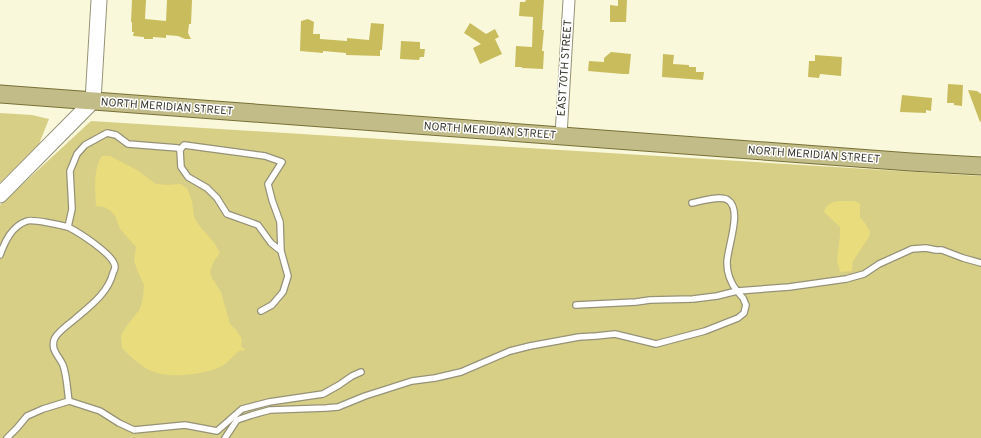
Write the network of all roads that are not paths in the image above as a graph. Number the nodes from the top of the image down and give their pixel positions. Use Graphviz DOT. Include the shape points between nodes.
graph roads {
  1 [pos="99,0"];
  2 [pos="569,0"];
  3 [pos="0,94"];
  4 [pos="93,101"];
  5 [pos="560,136"];
  6 [pos="180,150"];
  7 [pos="981,166"];
  8 [pos="0,195"];
  9 [pos="692,203"];
  10 [pos="68,227"];
  11 [pos="281,251"];
  12 [pos="0,255"];
  13 [pos="981,263"];
  14 [pos="736,292"];
  15 [pos="576,304"];
  16 [pos="261,311"];
  17 [pos="361,372"];
  18 [pos="69,401"];
  19 [pos="7,438"];
  20 [pos="225,438"];
  1 -- 4 [label="main road"];
  2 -- 5 [label="street, EAST 70TH STREET"];
  3 -- 4 [label="main road, NORTH MERIDIAN STREET"];
  4 -- 5 [label="main road, NORTH MERIDIAN STREET"];
  4 -- 8 [label="main road"];
  5 -- 7 [label="main road, NORTH MERIDIAN STREET"];
  6 -- 10 [label="lane" via="128,144 116,135 107,133 85,145 77,154 70,171 72,209"];
  6 -- 11 [label="lane" via="181,167 188,177 207,188 227,214 258,225 271,243"];
  6 -- 11 [label="lane" via="184,145 265,156 282,162 268,184 280,222"];
  9 -- 14 [label="lane" via="721,198 728,200 732,205 735,221 727,262 730,282"];
  10 -- 12 [label="lane" via="28,220 16,227 6,240"];
  10 -- 18 [label="lane" via="102,250 112,259 115,266 107,288 54,339 53,349 63,365"];
  11 -- 16 [label="lane" via="288,276 283,292 272,305"];
  13 -- 14 [label="lane" via="942,250 926,248 912,250 879,264 864,274 846,279"];
  14 -- 15 [label="lane" via="693,299"];
  14 -- 20 [label="lane" via="746,305 744,313 706,331 656,344 615,334 579,337 530,346 510,351 462,372 412,382 338,407 270,410 252,415 237,420"];
  17 -- 18 [label="lane" via="323,394 242,409 217,431 185,425 134,430 100,411"];
  18 -- 19 [label="lane" via="27,416"];
}
